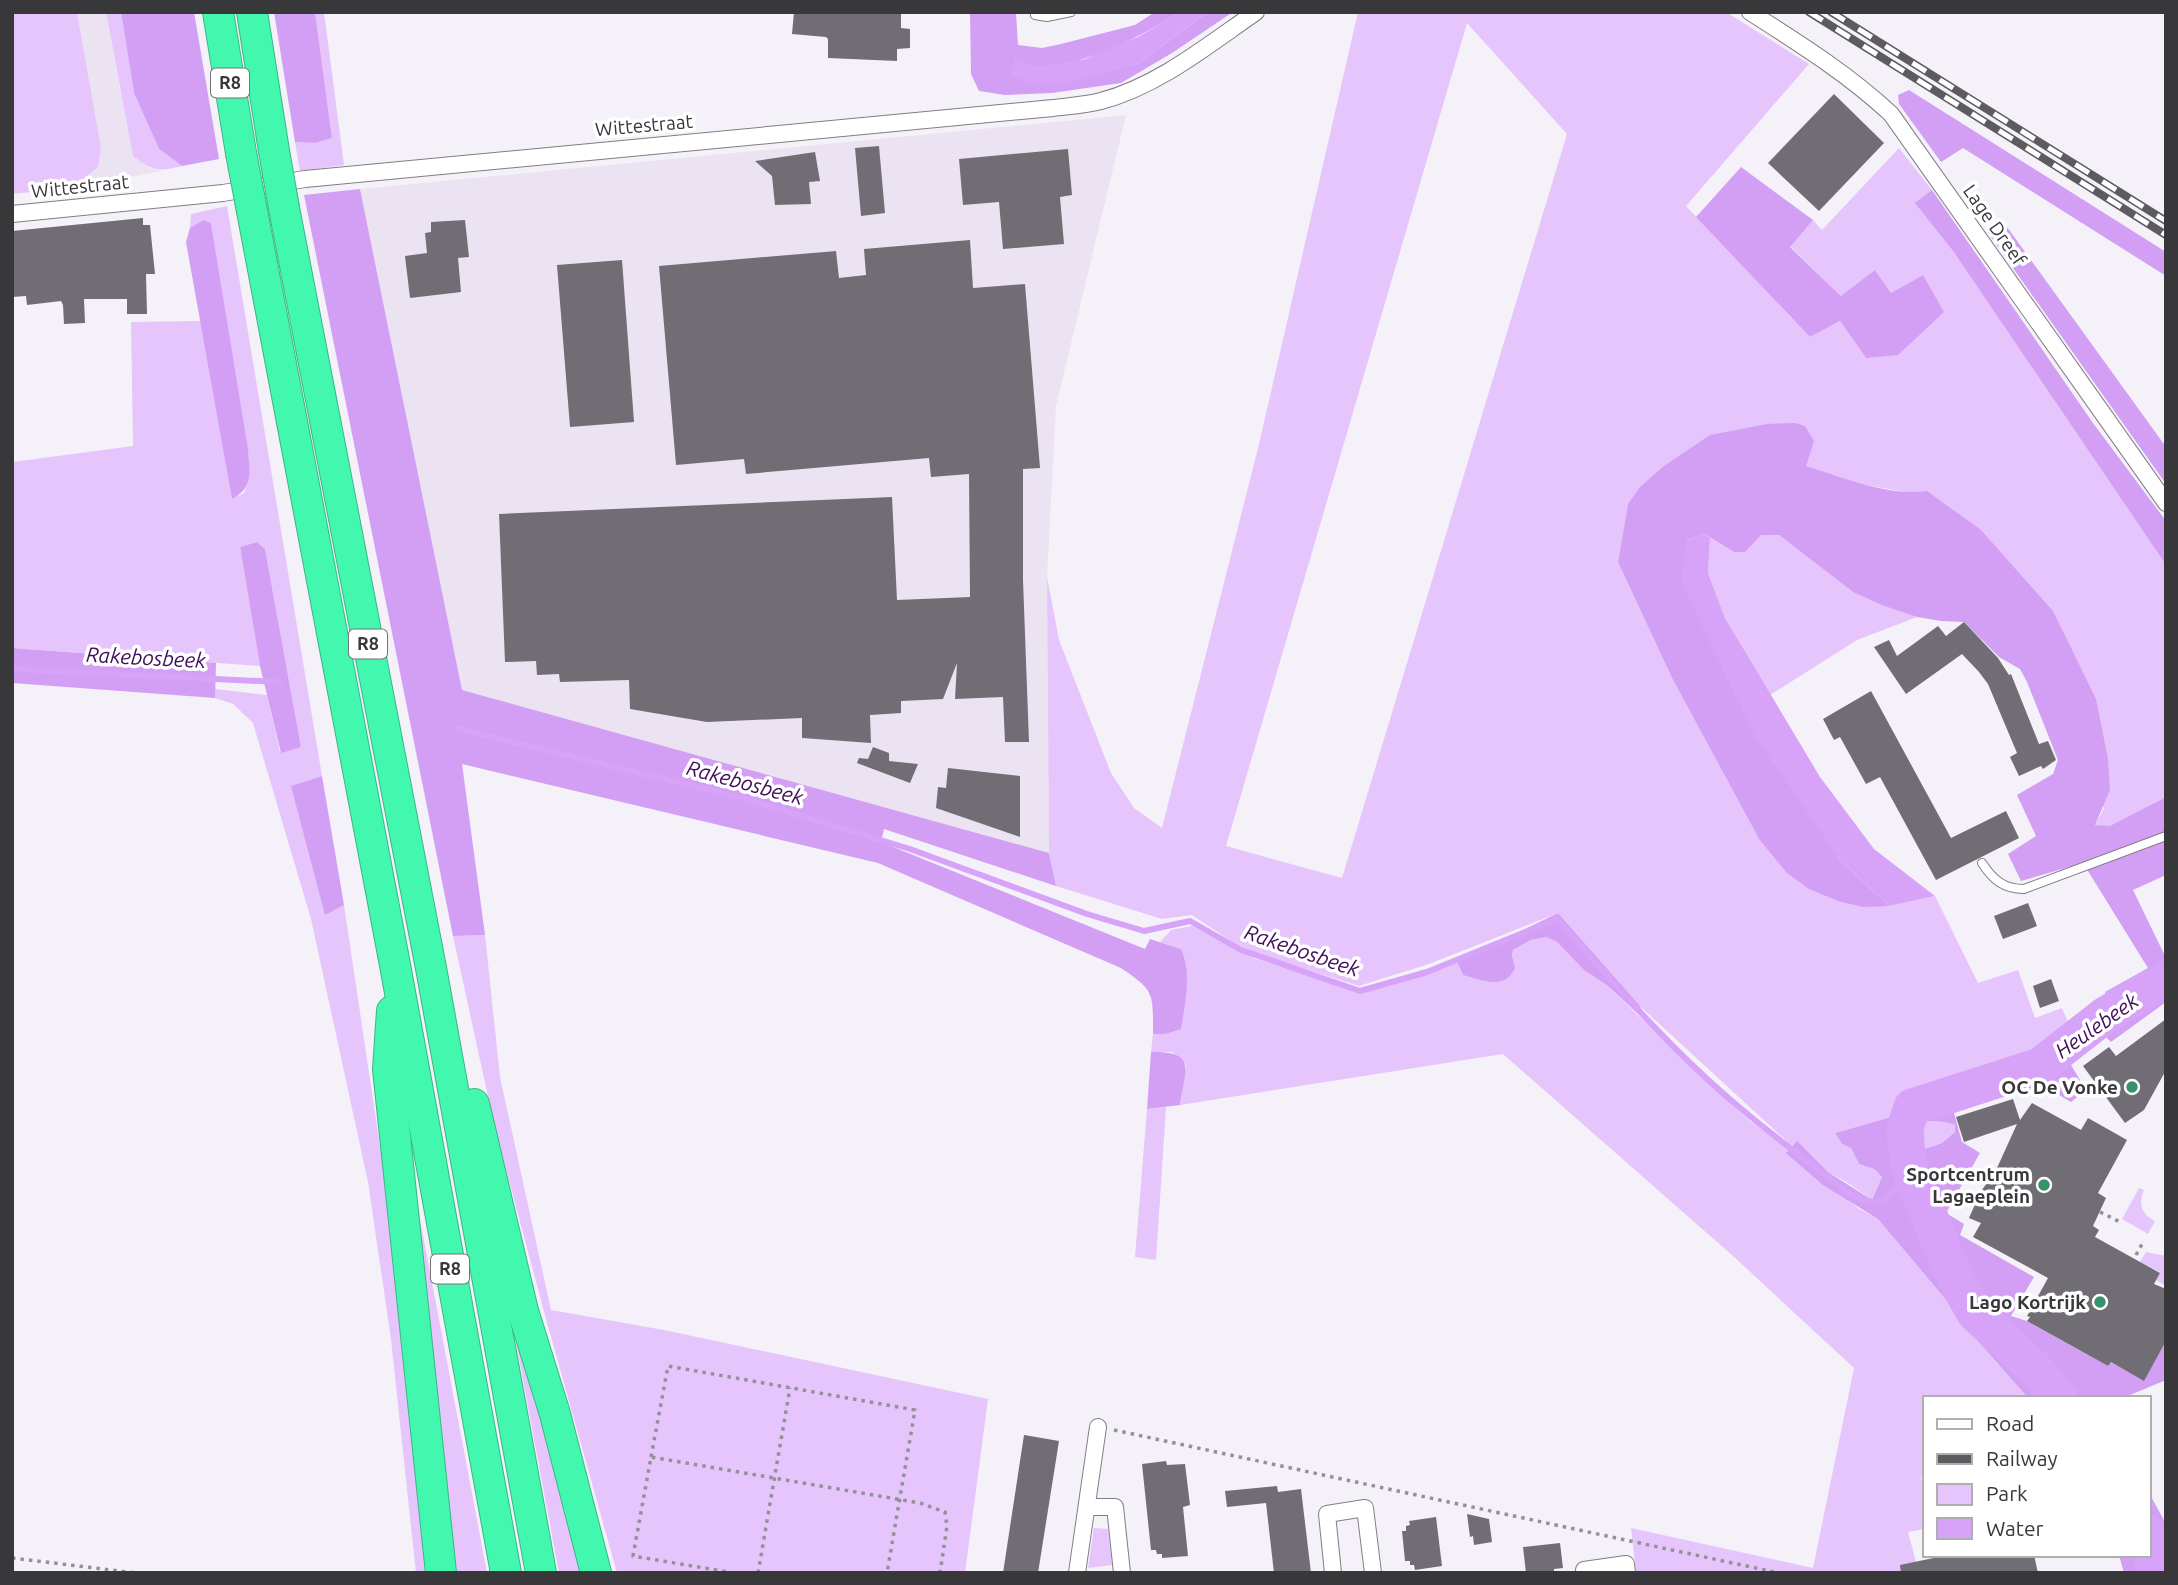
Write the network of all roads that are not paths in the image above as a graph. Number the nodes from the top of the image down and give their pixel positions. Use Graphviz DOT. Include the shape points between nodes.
graph roads {
  1 [pos="218,12"];
  2 [pos="252,12"];
  3 [pos="1035,12"];
  4 [pos="1071,12"];
  5 [pos="1256,12"];
  6 [pos="1750,12"];
  7 [pos="12,214"];
  8 [pos="2166,503"];
  9 [pos="2166,836"];
  10 [pos="1982,863"];
  11 [pos="395,965"];
  12 [pos="431,968"];
  13 [pos="1098,1427"];
  14 [pos="1087,1507"];
  15 [pos="441,1573"];
  16 [pos="506,1573"];
  17 [pos="541,1573"];
  18 [pos="596,1573"];
  19 [pos="1077,1573"];
  20 [pos="1122,1573"];
  21 [pos="1333,1573"];
  22 [pos="1373,1573"];
  23 [pos="1584,1573"];
  24 [pos="1627,1573"];
  1 -- 11 [label="highway, R8, bridge"];
  2 -- 12 [label="highway, R8, bridge" via="284,208"];
  3 -- 4 [label="lane" via="1047,17"];
  5 -- 7 [label="street, Wittestraat" via="1139,88 1101,101 305,179 223,193"];
  6 -- 8 [label="street, Lage Dreef" via="1857,83 1891,114"];
  9 -- 10 [label="lane" via="2024,890 1997,882"];
  11 -- 15 [label="highway, R8" via="388,1069"];
  11 -- 16 [label="highway, R8"];
  12 -- 17 [label="highway, R8"];
  12 -- 18 [label="highway, R8" via="458,1036 523,1311"];
  13 -- 14 [label="street"];
  14 -- 19 [label="street"];
  14 -- 20 [label="street" via="1115,1507"];
  21 -- 22 [label="street" via="1327,1514 1365,1507"];
  23 -- 24 [label="street" via="1626,1564"];
}
